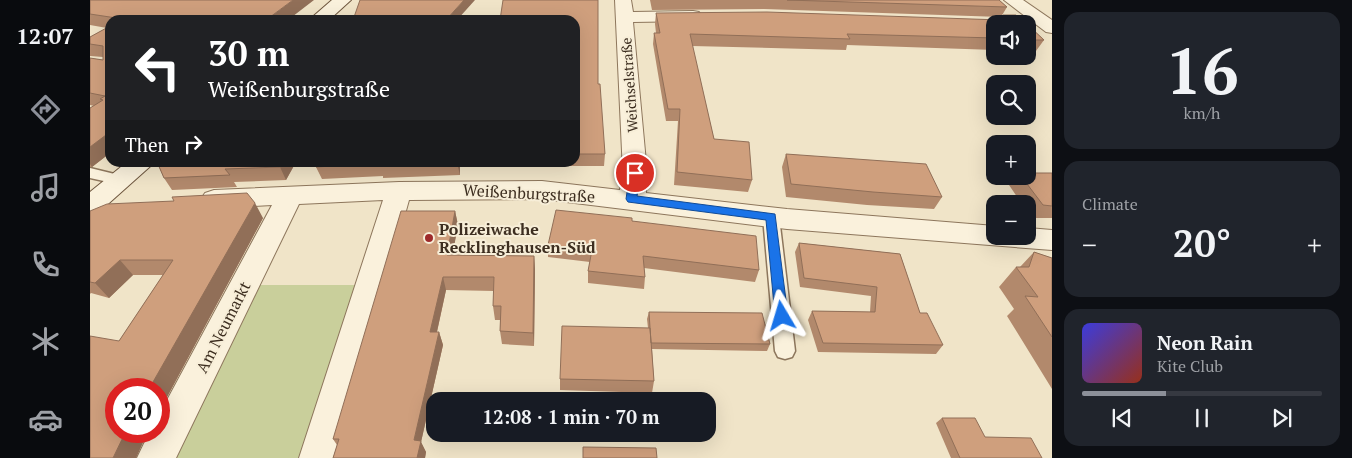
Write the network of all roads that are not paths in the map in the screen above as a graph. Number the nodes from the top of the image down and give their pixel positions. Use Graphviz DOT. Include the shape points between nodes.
graph roads {
  1 [pos="343,0"];
  2 [pos="1012,0"];
  3 [pos="624,8"];
  4 [pos="324,15"];
  5 [pos="714,16"];
  6 [pos="1036,25"];
  7 [pos="1050,26"];
  8 [pos="140,167"];
  9 [pos="90,173"];
  10 [pos="399,191"];
  11 [pos="126,192"];
  12 [pos="290,196"];
  13 [pos="632,199"];
  14 [pos="189,201"];
  15 [pos="90,205"];
  16 [pos="771,217"];
  17 [pos="986,235"];
  18 [pos="1036,239"];
  19 [pos="1052,240"];
  20 [pos="786,351"];
  21 [pos="320,452"];
  22 [pos="156,458"];
  1 -- 4 [label="street"];
  2 -- 7 [label="street"];
  3 -- 5 [label="street"];
  3 -- 13 [label="street, Weichselstraße" via="635,173"];
  6 -- 7 [label="street"];
  8 -- 11 [label="street"];
  9 -- 11 [label="lane"];
  10 -- 12 [label="street, Weißenburgstraße"];
  10 -- 13 [label="street, Weißenburgstraße" via="542,190"];
  10 -- 21 [label="street"];
  11 -- 15 [label="street"];
  12 -- 14 [label="street, Weißenburgstraße"];
  12 -- 22 [label="street, Am Neumarkt"];
  13 -- 16 [label="street, Weißenburgstraße"];
  16 -- 17 [label="street, Weißenburgstraße"];
  16 -- 20 [label="lane"];
  18 -- 19 [label="street, Weißenburgstraße"];
}
